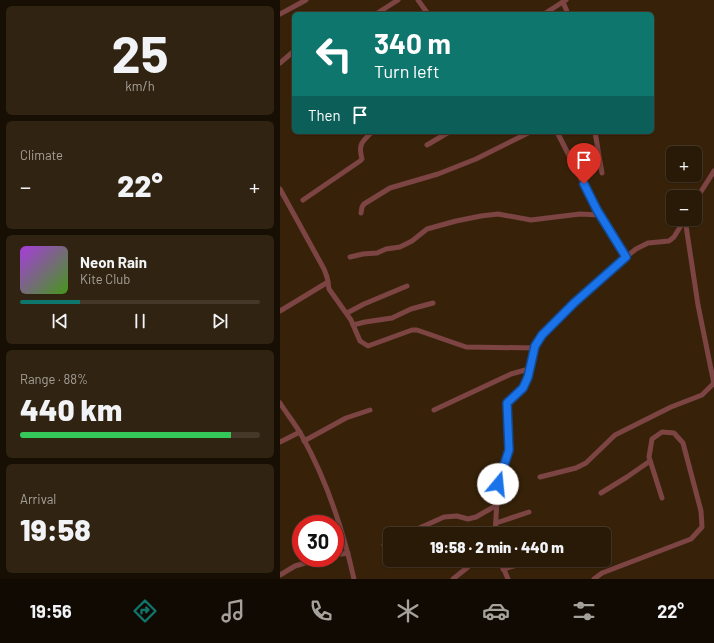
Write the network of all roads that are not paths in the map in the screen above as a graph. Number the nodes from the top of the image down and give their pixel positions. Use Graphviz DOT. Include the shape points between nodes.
graph roads {
  1 [pos="306,0"];
  2 [pos="398,0"];
  3 [pos="418,0"];
  4 [pos="565,1"];
  5 [pos="379,12"];
  6 [pos="427,12"];
  7 [pos="547,12"];
  8 [pos="568,12"];
  9 [pos="280,14"];
  10 [pos="292,55"];
  11 [pos="280,63"];
  12 [pos="370,134"];
  13 [pos="446,134"];
  14 [pos="526,134"];
  15 [pos="557,134"];
  16 [pos="595,134"];
  17 [pos="427,145"];
  18 [pos="714,171"];
  19 [pos="602,173"];
  20 [pos="280,189"];
  21 [pos="702,190"];
  22 [pos="303,200"];
  23 [pos="361,213"];
  24 [pos="600,215"];
  25 [pos="681,226"];
  26 [pos="686,226"];
  27 [pos="350,257"];
  28 [pos="626,257"];
  29 [pos="328,282"];
  30 [pos="407,286"];
  31 [pos="432,303"];
  32 [pos="280,311"];
  33 [pos="347,313"];
  34 [pos="353,325"];
  35 [pos="534,348"];
  36 [pos="529,369"];
  37 [pos="714,384"];
  38 [pos="280,403"];
  39 [pos="370,410"];
  40 [pos="434,410"];
  41 [pos="300,432"];
  42 [pos="304,441"];
  43 [pos="280,442"];
  44 [pos="650,461"];
  45 [pos="540,477"];
  46 [pos="601,492"];
  47 [pos="662,498"];
  48 [pos="497,505"];
  49 [pos="529,512"];
  50 [pos="496,523"];
  51 [pos="422,527"];
  52 [pos="496,527"];
  53 [pos="348,553"];
  54 [pos="344,554"];
  55 [pos="293,567"];
  56 [pos="468,567"];
  57 [pos="510,567"];
  58 [pos="503,569"];
  59 [pos="280,575"];
  60 [pos="354,579"];
  61 [pos="453,579"];
  62 [pos="508,579"];
  63 [pos="594,579"];
  1 -- 9 [label="street"];
  2 -- 5 [label="street"];
  3 -- 6 [label="street"];
  4 -- 7 [label="street"];
  4 -- 8 [label="street"];
  10 -- 11 [label="street"];
  12 -- 22 [label="street" via="361,144 360,162"];
  13 -- 17 [label="street"];
  14 -- 23 [label="street" via="476,159 438,174 390,188 364,204"];
  15 -- 24 [label="street"];
  16 -- 19 [label="street"];
  18 -- 21 [label="street"];
  20 -- 29 [label="street" via="324,269"];
  24 -- 27 [label="street" via="580,214 531,220 498,214 481,216 427,229 400,247"];
  24 -- 28 [label="street"];
  25 -- 28 [label="street" via="669,241 648,243"];
  26 -- 37 [label="street"];
  28 -- 35 [label="street" via="574,303 542,335"];
  29 -- 32 [label="street"];
  29 -- 33 [label="street" via="329,289"];
  30 -- 33 [label="street"];
  31 -- 34 [label="street" via="392,318"];
  33 -- 34 [label="street"];
  34 -- 35 [label="street" via="360,341 368,346 417,330 466,346"];
  35 -- 36 [label="street"];
  36 -- 40 [label="street" via="511,374"];
  36 -- 48 [label="street" via="523,388 507,403 509,450 498,484"];
  37 -- 45 [label="street" via="702,395 671,407 615,435 586,463"];
  38 -- 41 [label="street"];
  39 -- 42 [label="street" via="346,418"];
  41 -- 42 [label="street"];
  41 -- 43 [label="street"];
  42 -- 53 [label="street" via="329,493"];
  44 -- 46 [label="street"];
  44 -- 47 [label="street"];
  44 -- 63 [label="street" via="652,438 657,434 674,434 680,438 701,511 702,527 691,539 602,573"];
  48 -- 50 [label="street"];
  48 -- 51 [label="street" via="476,517 444,517"];
  49 -- 50 [label="street"];
  50 -- 52 [label="street"];
  53 -- 54 [label="street"];
  53 -- 60 [label="street"];
  55 -- 59 [label="street"];
  56 -- 61 [label="street"];
  57 -- 58 [label="street"];
  58 -- 62 [label="street"];
}
